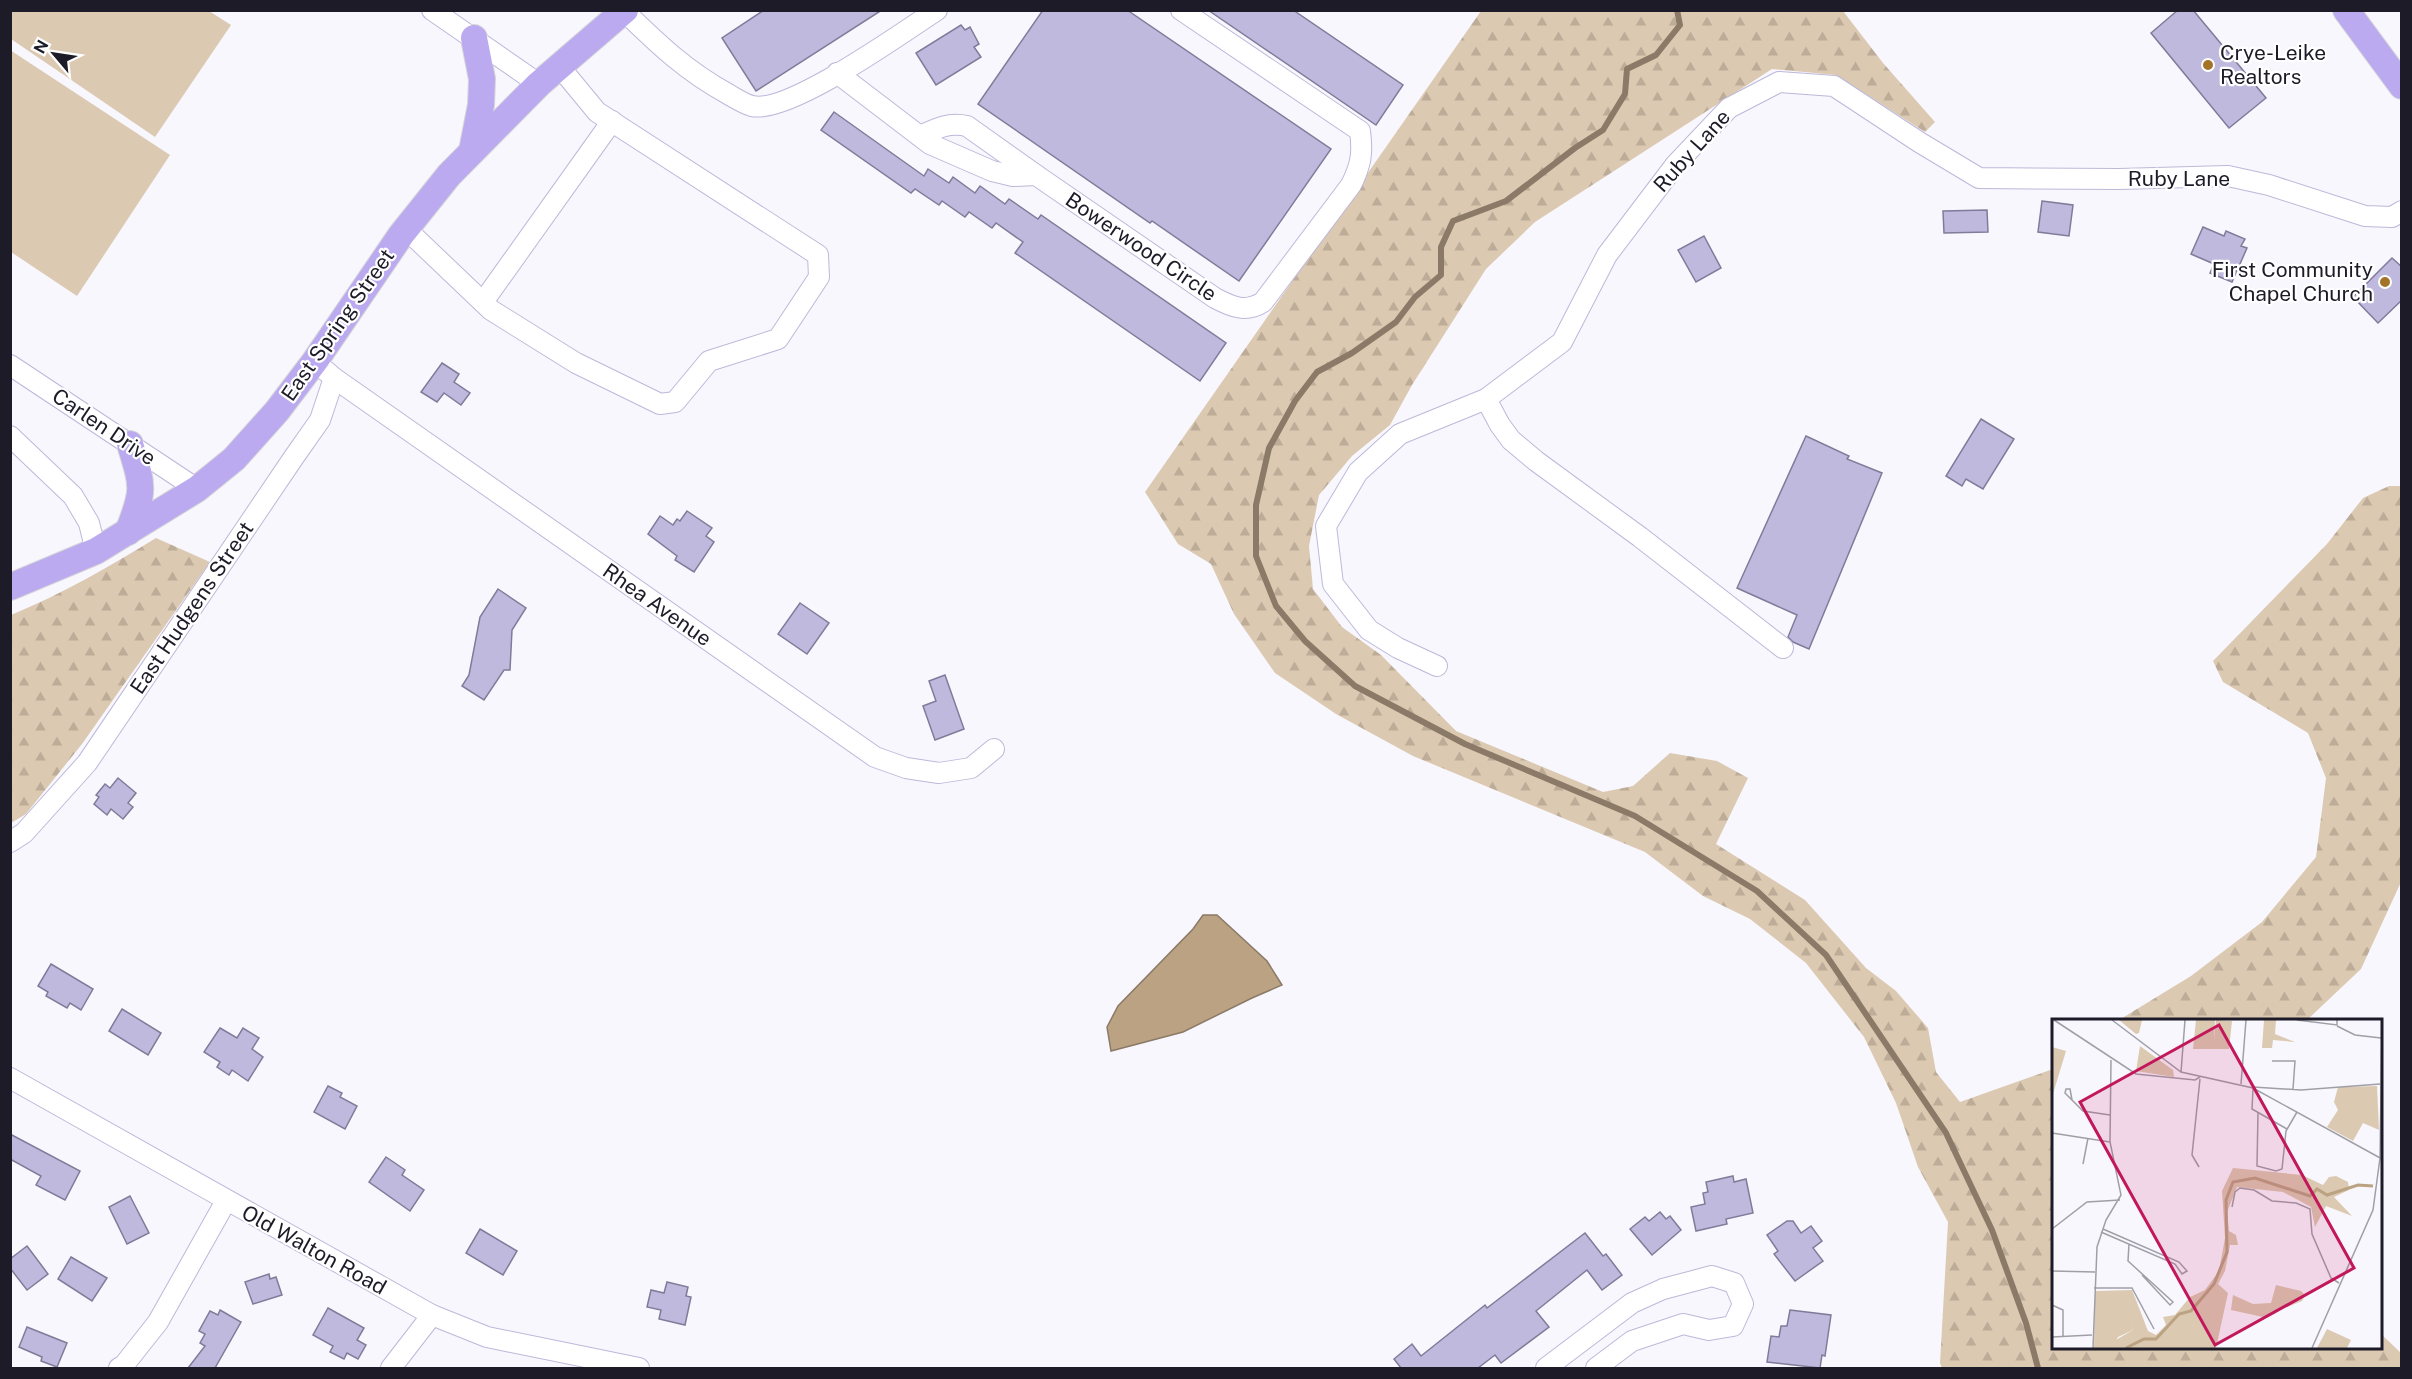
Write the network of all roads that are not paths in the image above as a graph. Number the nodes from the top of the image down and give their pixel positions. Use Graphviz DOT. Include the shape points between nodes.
graph roads {
  1 [pos="432,10"];
  2 [pos="937,10"];
  3 [pos="1181,10"];
  4 [pos="2346,10"];
  5 [pos="618,14"];
  6 [pos="474,38"];
  7 [pos="559,66"];
  8 [pos="837,73"];
  9 [pos="539,84"];
  10 [pos="2402,86"];
  11 [pos="612,121"];
  12 [pos="921,136"];
  13 [pos="472,151"];
  14 [pos="1036,175"];
  15 [pos="2402,211"];
  16 [pos="406,229"];
  17 [pos="483,302"];
  18 [pos="315,361"];
  19 [pos="10,365"];
  20 [pos="334,378"];
  21 [pos="1486,399"];
  22 [pos="10,436"];
  23 [pos="130,444"];
  24 [pos="197,489"];
  25 [pos="128,532"];
  26 [pos="96,551"];
  27 [pos="10,587"];
  28 [pos="1783,648"];
  29 [pos="1437,666"];
  30 [pos="994,749"];
  31 [pos="10,842"];
  32 [pos="10,1078"];
  33 [pos="226,1201"];
  34 [pos="432,1315"];
  35 [pos="118,1368"];
  36 [pos="391,1368"];
  37 [pos="639,1368"];
  38 [pos="1546,1368"];
  39 [pos="1596,1368"];
  1 -- 6 [label="street"];
  2 -- 8 [label="street"];
  3 -- 14 [label="street, Bowerwood Circle" via="1360,131 1361,165 1351,185 1263,302 1245,309 1230,306"];
  4 -- 10 [label="main road"];
  5 -- 7 [label="main road, East Spring Street"];
  5 -- 8 [label="street" via="710,84 753,106 778,104"];
  6 -- 9 [label="street"];
  6 -- 13 [label="main road" via="482,79"];
  7 -- 9 [label="main road, East Spring Street"];
  7 -- 11 [label="street" via="597,112"];
  8 -- 12 [label="street"];
  9 -- 13 [label="main road, East Spring Street"];
  11 -- 17 [label="street"];
  11 -- 17 [label="street" via="818,255 819,278 778,339 710,361 675,402 660,404 576,363"];
  12 -- 14 [label="street" via="930,144 992,171 1013,176"];
  12 -- 14 [label="street, Bowerwood Circle" via="948,124 967,126"];
  13 -- 16 [label="main road, East Spring Street"];
  15 -- 21 [label="street, Ruby Lane" via="2392,217 2365,216 2228,176 1979,178 1834,86 1779,82 1729,108 1676,164 1607,255 1562,342"];
  16 -- 17 [label="street"];
  16 -- 18 [label="main road, East Spring Street"];
  18 -- 20 [label="street"];
  18 -- 24 [label="main road, East Spring Street" via="234,459"];
  19 -- 23 [label="street, Carlen Drive"];
  20 -- 30 [label="street, Rhea Avenue" via="875,757 939,774 971,768"];
  20 -- 31 [label="street, East Hudgens Street" via="320,420 87,763 24,833"];
  21 -- 28 [label="street" via="1511,440 1536,461"];
  21 -- 29 [label="street, Ruby Lane" via="1401,434 1358,472 1326,526 1333,585 1340,594 1370,630"];
  22 -- 26 [label="street" via="73,496 89,523"];
  23 -- 24 [label="street, Carlen Drive"];
  23 -- 25 [label="main road" via="141,482 140,502"];
  24 -- 25 [label="main road, East Spring Street"];
  25 -- 26 [label="main road, East Spring Street"];
  26 -- 27 [label="main road, East Spring Street"];
  32 -- 33 [label="street, Old Walton Road"];
  33 -- 34 [label="street, Old Walton Road"];
  33 -- 35 [label="street" via="158,1322"];
  34 -- 36 [label="street"];
  34 -- 37 [label="street, Old Walton Road" via="487,1336"];
  38 -- 39 [label="street" via="1632,1303 1663,1289 1712,1276 1734,1283 1743,1304 1733,1326 1709,1330 1683,1324 1632,1341"];
}
